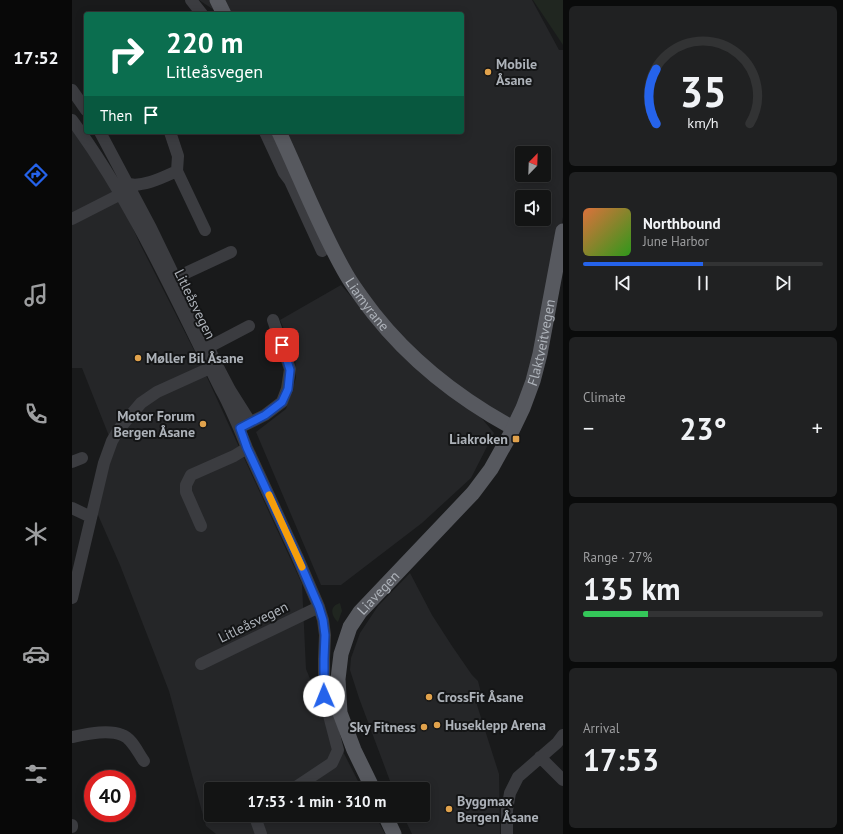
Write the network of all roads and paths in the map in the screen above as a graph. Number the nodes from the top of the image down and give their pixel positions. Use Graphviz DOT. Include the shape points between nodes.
graph roads {
  1 [pos="191,0"];
  2 [pos="217,0"];
  3 [pos="200,12"];
  4 [pos="223,12"];
  5 [pos="72,90"];
  6 [pos="84,107"];
  7 [pos="72,120"];
  8 [pos="101,134"];
  9 [pos="171,134"];
  10 [pos="266,134"];
  11 [pos="280,134"];
  12 [pos="177,171"];
  13 [pos="126,183"];
  14 [pos="121,194"];
  15 [pos="72,219"];
  16 [pos="205,230"];
  17 [pos="563,231"];
  18 [pos="322,251"];
  19 [pos="231,252"];
  20 [pos="175,278"];
  21 [pos="273,320"];
  22 [pos="249,326"];
  23 [pos="209,347"];
  24 [pos="210,368"];
  25 [pos="240,428"];
  26 [pos="514,428"];
  27 [pos="247,448"];
  28 [pos="72,508"];
  29 [pos="91,517"];
  30 [pos="201,526"];
  31 [pos="72,598"];
  32 [pos="319,607"];
  33 [pos="201,664"];
  34 [pos="563,735"];
  35 [pos="72,737"];
  36 [pos="540,757"];
  37 [pos="144,761"];
  38 [pos="563,780"];
  39 [pos="303,782"];
  40 [pos="370,782"];
  41 [pos="257,822"];
  42 [pos="388,822"];
  43 [pos="261,834"];
  44 [pos="394,834"];
  45 [pos="507,834"];
  1 -- 3 [label="street"];
  2 -- 4 [label="main road"];
  5 -- 6 [label="street"];
  7 -- 14 [label="street, Litleåsvegen" via="95,151"];
  8 -- 13 [label="street, Litleåsvegen"];
  9 -- 12 [label="street" via="178,156"];
  10 -- 18 [label="street"];
  11 -- 26 [label="main road, Liamyrane" via="318,218 355,290 398,342 441,381 472,404"];
  12 -- 13 [label="street" via="144,183"];
  12 -- 16 [label="street"];
  13 -- 20 [label="street, Litleåsvegen"];
  14 -- 15 [label="street"];
  14 -- 24 [label="street, Litleåsvegen"];
  17 -- 26 [label="main road, Flaktveitvegen" via="540,354 533,381"];
  19 -- 20 [label="street, Litleåsvegen"];
  20 -- 23 [label="street, Litleåsvegen"];
  21 -- 25 [label="street" via="290,370 288,389 282,402 265,415"];
  22 -- 23 [label="street, Litleåsvegen"];
  23 -- 25 [label="street, Litleåsvegen" via="230,390 247,417"];
  24 -- 25 [label="street, Litleåsvegen"];
  24 -- 29 [label="street" via="157,392 141,403 123,423 112,441 104,463"];
  25 -- 27 [label="street, Litleåsvegen"];
  26 -- 40 [label="main road, Liavegen" via="491,469 473,493 360,612 350,627 341,654 338,679 340,713"];
  27 -- 30 [label="street" via="191,475 186,492"];
  27 -- 32 [label="street, Litleåsvegen"];
  28 -- 29 [label="street"];
  29 -- 31 [label="street"];
  32 -- 33 [label="street, Litleåsvegen"];
  32 -- 39 [label="street, Litleåsvegen" via="325,635 324,696 338,750 332,763"];
  34 -- 36 [label="street"];
  35 -- 37 [label="street" via="98,732 122,735 134,745"];
  36 -- 38 [label="street"];
  36 -- 45 [label="street" via="518,777 510,793"];
  41 -- 43 [label="street"];
  42 -- 44 [label="main road"];
}
